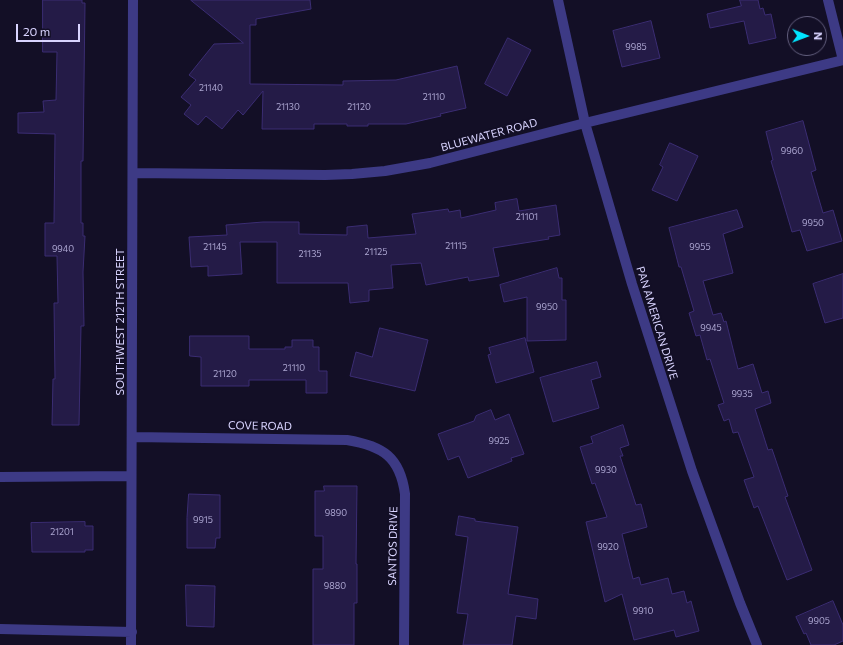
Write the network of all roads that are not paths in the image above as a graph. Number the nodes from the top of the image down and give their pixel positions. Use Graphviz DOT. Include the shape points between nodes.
graph roads {
  1 [pos="134,0"];
  2 [pos="558,0"];
  3 [pos="828,0"];
  4 [pos="843,60"];
  5 [pos="585,123"];
  6 [pos="133,173"];
  7 [pos="132,437"];
  8 [pos="386,453"];
  9 [pos="131,476"];
  10 [pos="0,477"];
  11 [pos="0,629"];
  12 [pos="132,632"];
  13 [pos="132,645"];
  14 [pos="404,645"];
  15 [pos="757,645"];
  1 -- 6 [label="street, SOUTHWEST 212TH STREET"];
  2 -- 5 [label="street, PAN AMERICAN DRIVE"];
  3 -- 4 [label="street"];
  4 -- 5 [label="street, BLUEWATER ROAD"];
  5 -- 6 [label="street, BLUEWATER ROAD" via="458,156 385,171 325,175"];
  5 -- 15 [label="street, PAN AMERICAN DRIVE" via="673,415"];
  6 -- 7 [label="street, SOUTHWEST 212TH STREET"];
  7 -- 8 [label="street, COVE ROAD" via="347,440 368,444"];
  7 -- 9 [label="street, SOUTHWEST 212TH STREET"];
  8 -- 14 [label="street, SANTOS DRIVE" via="397,466 405,494"];
  9 -- 10 [label="street"];
  9 -- 12 [label="street, SOUTHWEST 212TH STREET"];
  11 -- 12 [label="street"];
  12 -- 13 [label="street, SOUTHWEST 212TH STREET"];
}
